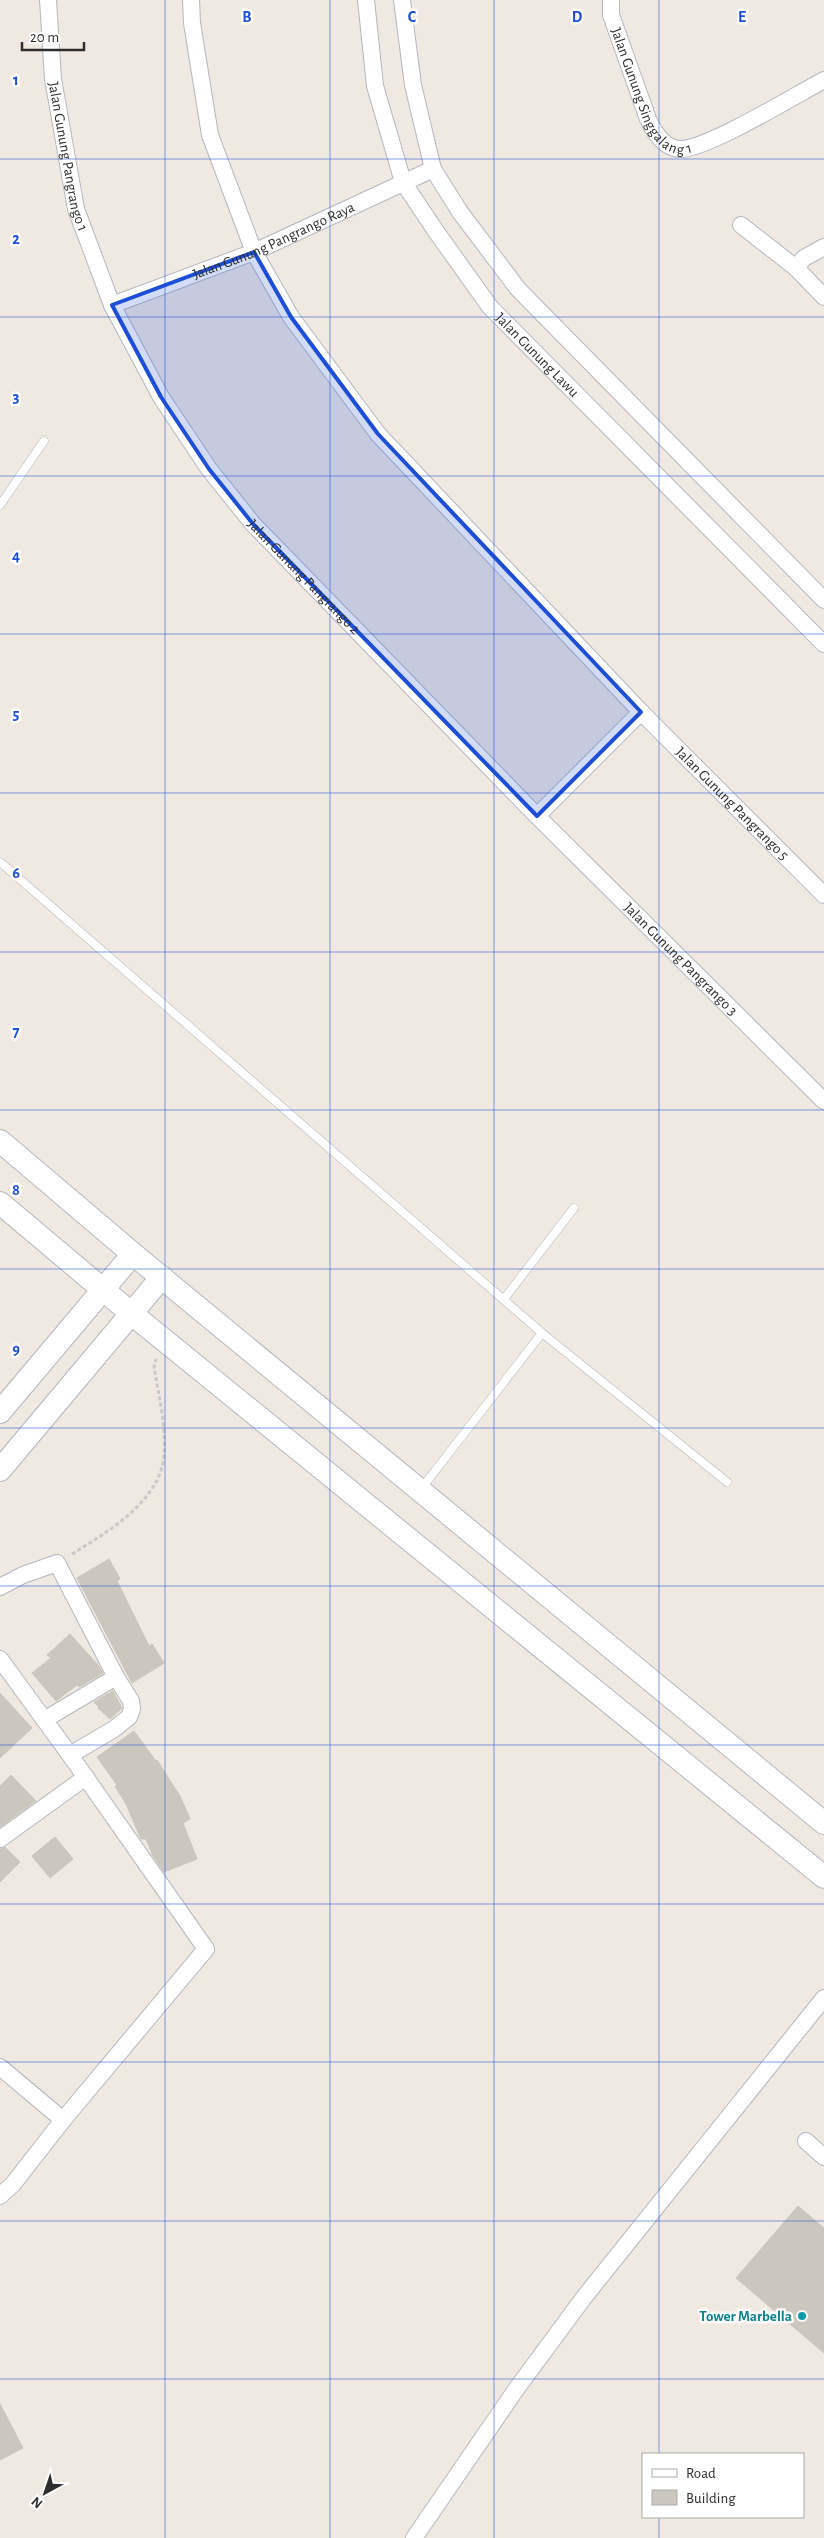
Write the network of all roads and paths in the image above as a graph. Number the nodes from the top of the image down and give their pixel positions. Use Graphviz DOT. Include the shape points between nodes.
graph roads {
  1 [pos="48,0"];
  2 [pos="191,0"];
  3 [pos="366,0"];
  4 [pos="402,0"];
  5 [pos="610,0"];
  6 [pos="824,80"];
  7 [pos="433,169"];
  8 [pos="403,182"];
  9 [pos="742,225"];
  10 [pos="824,247"];
  11 [pos="254,252"];
  12 [pos="796,268"];
  13 [pos="824,297"];
  14 [pos="112,306"];
  15 [pos="44,441"];
  16 [pos="0,504"];
  17 [pos="824,600"];
  18 [pos="824,644"];
  19 [pos="641,712"];
  20 [pos="537,816"];
  21 [pos="0,862"];
  22 [pos="824,895"];
  23 [pos="824,1101"];
  24 [pos="0,1141"];
  25 [pos="0,1203"];
  26 [pos="574,1208"];
  27 [pos="134,1254"];
  28 [pos="162,1278"];
  29 [pos="103,1290"];
  30 [pos="504,1299"];
  31 [pos="132,1314"];
  32 [pos="542,1333"];
  33 [pos="167,1342"];
  34 [pos="0,1412"];
  35 [pos="0,1470"];
  36 [pos="727,1482"];
  37 [pos="420,1490"];
  38 [pos="57,1563"];
  39 [pos="0,1587"];
  40 [pos="0,1659"];
  41 [pos="116,1677"];
  42 [pos="44,1720"];
  43 [pos="70,1755"];
  44 [pos="86,1777"];
  45 [pos="824,1823"];
  46 [pos="0,1839"];
  47 [pos="824,1877"];
  48 [pos="824,1998"];
  49 [pos="0,2067"];
  50 [pos="63,2120"];
  51 [pos="806,2142"];
  52 [pos="824,2157"];
  53 [pos="0,2196"];
  54 [pos="414,2538"];
  1 -- 14 [label="street, Jalan Gunung Pangrango 1" via="53,79 76,209"];
  2 -- 11 [label="street" via="210,135"];
  3 -- 8 [label="street, Jalan Gunung Lawu" via="375,86"];
  4 -- 7 [label="street" via="413,84"];
  5 -- 6 [label="street, Jalan Gunung Singgalang 1" via="648,120 665,143 680,149 707,142"];
  7 -- 8 [label="street, Jalan Gunung Pangrango Raya"];
  7 -- 17 [label="street" via="460,212 518,289"];
  8 -- 11 [label="street, Jalan Gunung Pangrango Raya"];
  8 -- 18 [label="street, Jalan Gunung Lawu" via="490,307"];
  9 -- 12 [label="street"];
  10 -- 12 [label="street" via="804,258"];
  11 -- 14 [label="street, Jalan Gunung Pangrango Raya"];
  11 -- 19 [label="street" via="292,317 378,434"];
  12 -- 13 [label="street"];
  14 -- 20 [label="street, Jalan Gunung Pangrango 2" via="161,397 209,469 253,524"];
  15 -- 16 [label="lane"];
  19 -- 20 [label="street"];
  19 -- 22 [label="street, Jalan Gunung Pangrango 5"];
  20 -- 23 [label="street, Jalan Gunung Pangrango 3"];
  21 -- 30 [label="lane"];
  24 -- 27 [label="street"];
  25 -- 29 [label="street"];
  26 -- 30 [label="lane"];
  27 -- 28 [label="street"];
  27 -- 29 [label="street"];
  28 -- 31 [label="street"];
  28 -- 37 [label="street"];
  29 -- 31 [label="street"];
  29 -- 34 [label="street"];
  30 -- 32 [label="lane"];
  31 -- 33 [label="street"];
  31 -- 35 [label="street"];
  32 -- 36 [label="lane"];
  32 -- 37 [label="lane"];
  33 -- 38 [label="path" via="154,1362 164,1428 163,1462 159,1476 132,1512 100,1537"];
  33 -- 47 [label="street"];
  37 -- 45 [label="street"];
  38 -- 39 [label="street"];
  38 -- 41 [label="street"];
  40 -- 42 [label="street"];
  41 -- 42 [label="street"];
  41 -- 43 [label="street" via="131,1701 129,1717"];
  42 -- 43 [label="street"];
  43 -- 44 [label="street"];
  44 -- 46 [label="street"];
  44 -- 50 [label="street" via="206,1950"];
  48 -- 54 [label="street" via="585,2296 511,2396"];
  49 -- 50 [label="street"];
  50 -- 53 [label="street"];
  51 -- 52 [label="street"];
}
